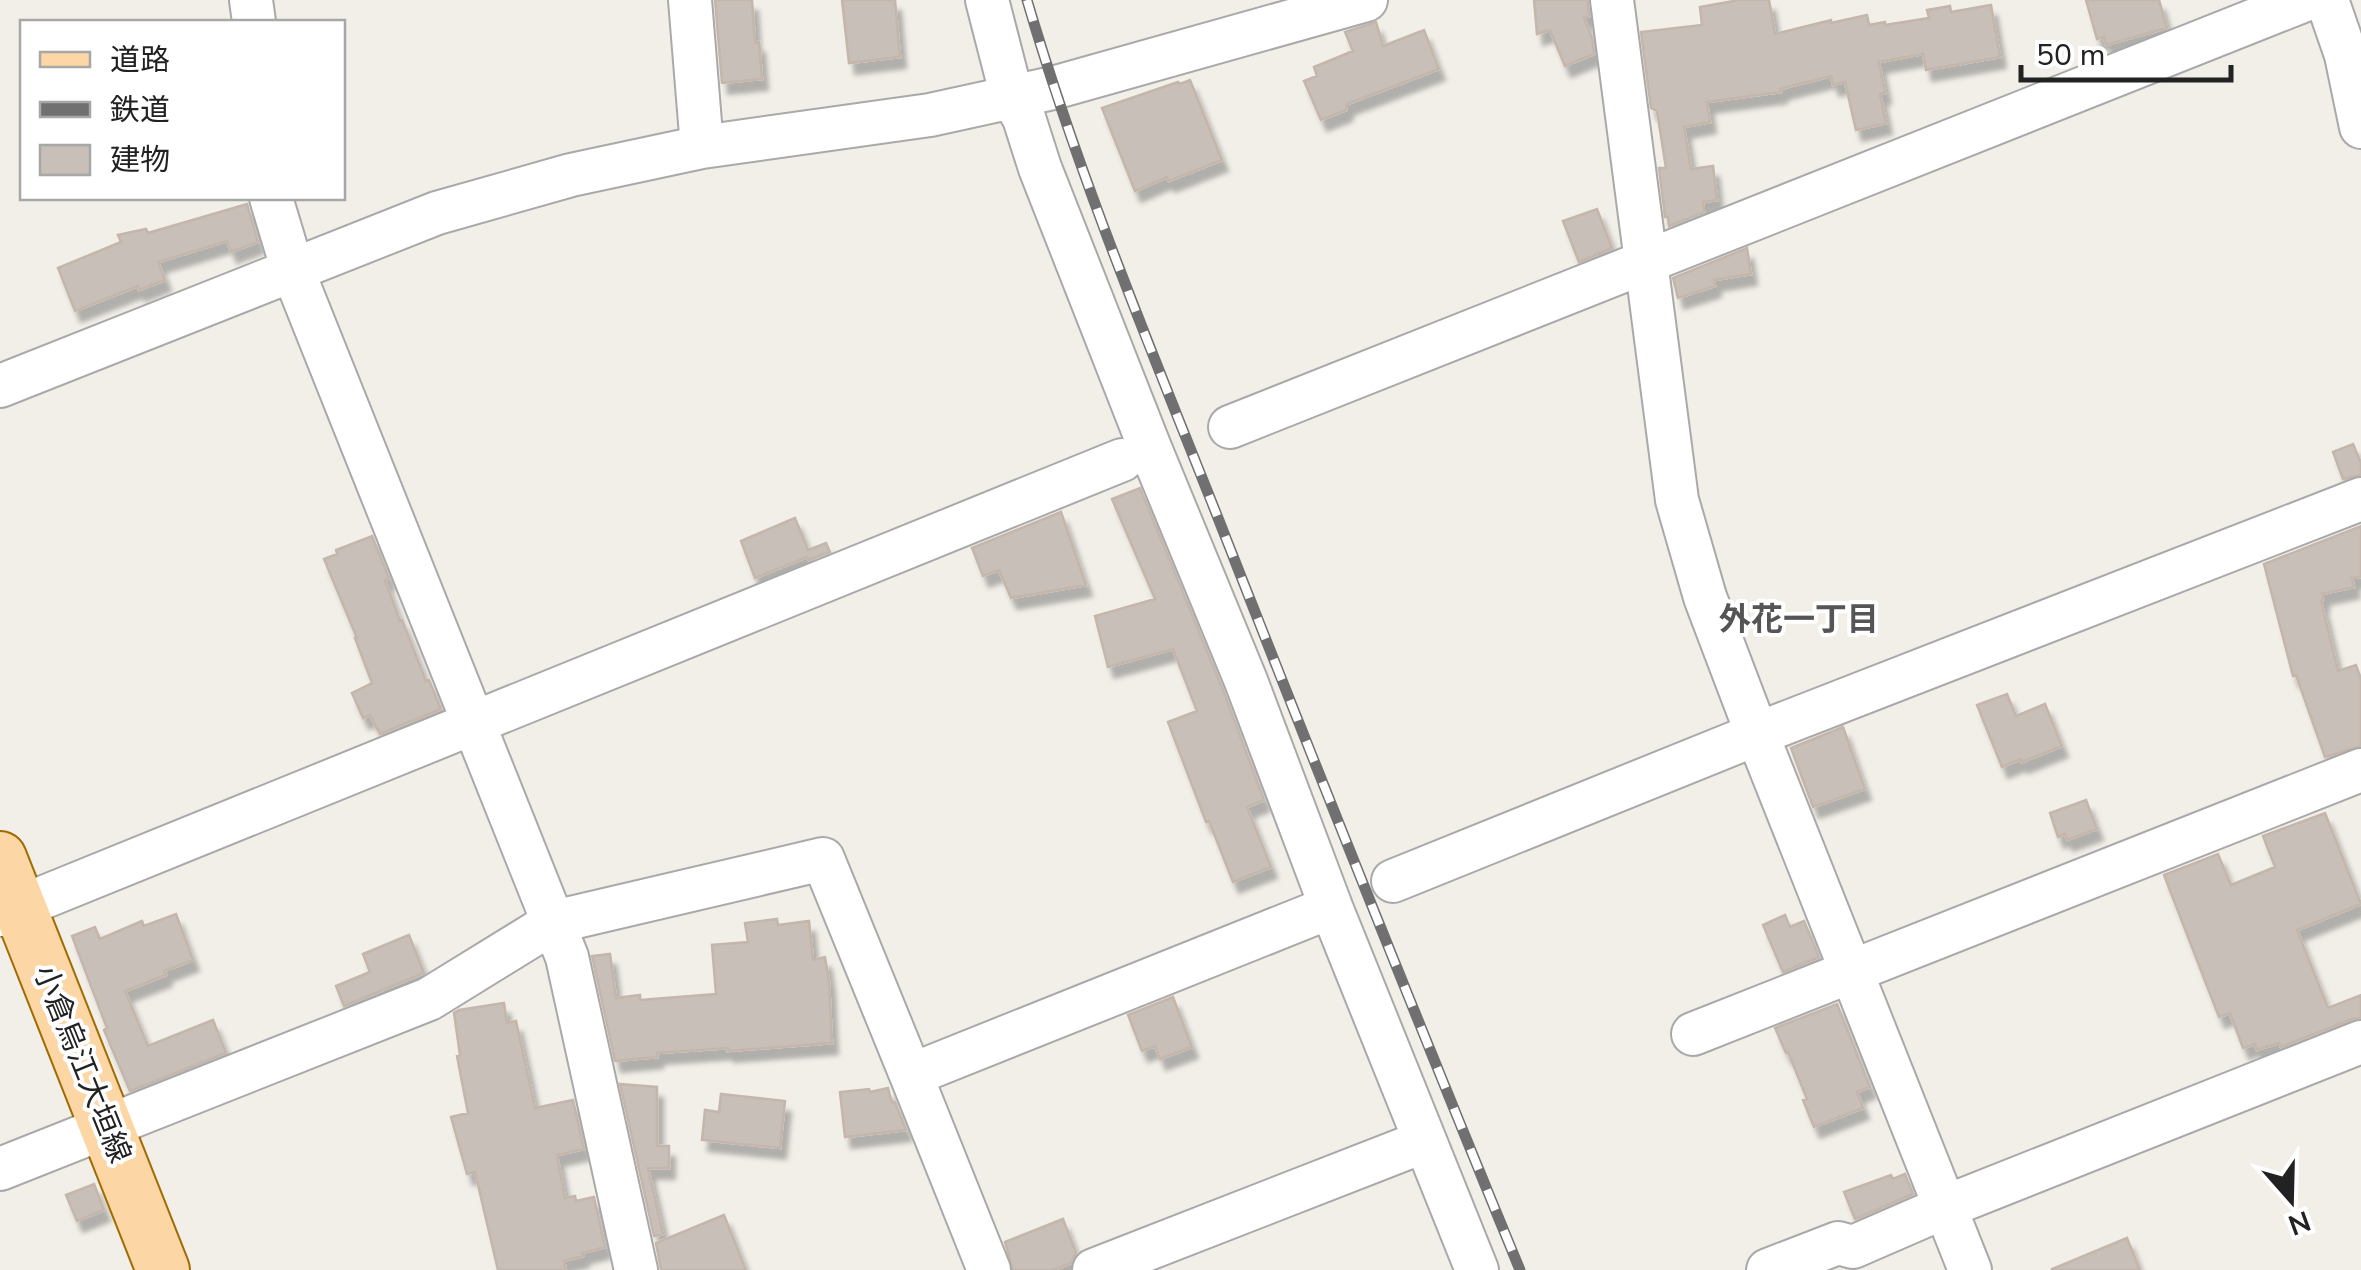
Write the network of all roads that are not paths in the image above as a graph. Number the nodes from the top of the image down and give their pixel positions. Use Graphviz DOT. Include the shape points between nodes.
graph roads {
  1 [pos="690,0"];
  2 [pos="986,0"];
  3 [pos="1612,0"];
  4 [pos="2305,0"];
  5 [pos="2327,0"];
  6 [pos="1343,3"];
  7 [pos="1012,97"];
  8 [pos="2361,127"];
  9 [pos="702,147"];
  10 [pos="272,200"];
  11 [pos="1644,262"];
  12 [pos="293,271"];
  13 [pos="0,386"];
  14 [pos="1230,427"];
  15 [pos="1122,460"];
  16 [pos="2361,499"];
  17 [pos="475,723"];
  18 [pos="1756,734"];
  19 [pos="2361,770"];
  20 [pos="0,858"];
  21 [pos="1393,882"];
  22 [pos="1330,907"];
  23 [pos="10,912"];
  24 [pos="554,922"];
  25 [pos="1852,972"];
  26 [pos="1693,1034"];
  27 [pos="2361,1042"];
  28 [pos="911,1075"];
  29 [pos="106,1127"];
  30 [pos="1425,1140"];
  31 [pos="0,1169"];
  32 [pos="1945,1208"];
  33 [pos="163,1270"];
  34 [pos="636,1270"];
  35 [pos="989,1270"];
  36 [pos="1094,1270"];
  37 [pos="1477,1270"];
  38 [pos="1768,1270"];
  39 [pos="1970,1270"];
  1 -- 9 [label="street"];
  2 -- 7 [label="street"];
  3 -- 11 [label="street"];
  4 -- 11 [label="street"];
  5 -- 8 [label="street"];
  6 -- 7 [label="street"];
  7 -- 9 [label="street"];
  7 -- 22 [label="street"];
  9 -- 12 [label="street" via="571,174 437,213"];
  10 -- 12 [label="street"];
  11 -- 14 [label="street"];
  11 -- 18 [label="street" via="1677,500"];
  12 -- 13 [label="street"];
  12 -- 17 [label="street"];
  15 -- 17 [label="street"];
  16 -- 18 [label="street"];
  17 -- 23 [label="street"];
  17 -- 24 [label="street"];
  18 -- 21 [label="street"];
  18 -- 25 [label="street"];
  19 -- 25 [label="street"];
  20 -- 23 [label="main road, 小倉烏江大垣線"];
  22 -- 28 [label="street"];
  22 -- 30 [label="street"];
  23 -- 29 [label="main road, 小倉烏江大垣線"];
  24 -- 28 [label="street" via="823,859"];
  24 -- 29 [label="street" via="429,999"];
  24 -- 34 [label="street"];
  25 -- 26 [label="street"];
  25 -- 32 [label="street"];
  27 -- 32 [label="street"];
  28 -- 35 [label="street"];
  29 -- 31 [label="street"];
  29 -- 33 [label="main road, 小倉烏江大垣線"];
  30 -- 36 [label="street"];
  30 -- 37 [label="street"];
  32 -- 38 [label="street" via="1852,1246 1838,1242"];
  32 -- 39 [label="street"];
}
